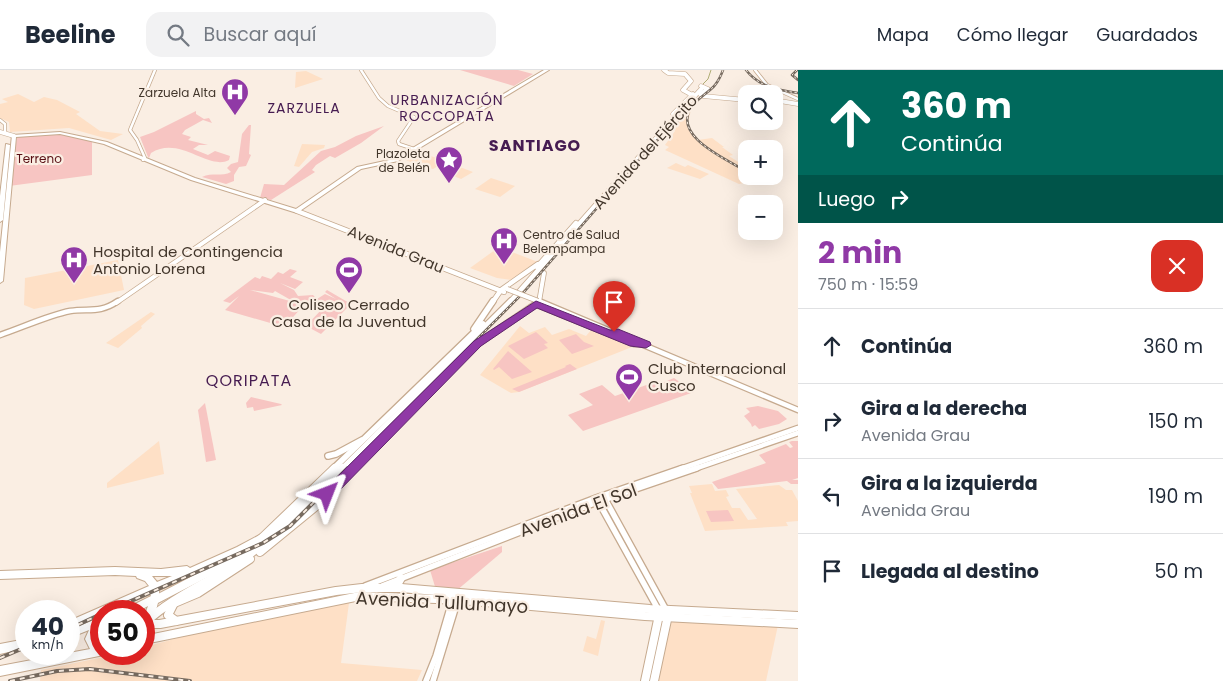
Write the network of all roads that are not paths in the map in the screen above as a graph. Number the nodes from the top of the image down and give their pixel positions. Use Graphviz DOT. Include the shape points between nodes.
graph roads {
  1 [pos="155,70"];
  2 [pos="361,70"];
  3 [pos="543,70"];
  4 [pos="548,70"];
  5 [pos="664,70"];
  6 [pos="755,70"];
  7 [pos="694,95"];
  8 [pos="738,99"];
  9 [pos="798,99"];
  10 [pos="783,102"];
  11 [pos="798,104"];
  12 [pos="0,120"];
  13 [pos="9,134"];
  14 [pos="413,149"];
  15 [pos="144,159"];
  16 [pos="8,168"];
  17 [pos="263,201"];
  18 [pos="294,210"];
  19 [pos="0,220"];
  20 [pos="2,241"];
  21 [pos="544,260"];
  22 [pos="544,273"];
  23 [pos="0,281"];
  24 [pos="504,290"];
  25 [pos="537,303"];
  26 [pos="0,335"];
  27 [pos="467,339"];
  28 [pos="798,410"];
  29 [pos="798,428"];
  30 [pos="798,433"];
  31 [pos="364,440"];
  32 [pos="328,456"];
  33 [pos="601,499"];
  34 [pos="265,536"];
  35 [pos="199,567"];
  36 [pos="132,572"];
  37 [pos="223,572"];
  38 [pos="0,575"];
  39 [pos="401,578"];
  40 [pos="155,586"];
  41 [pos="208,586"];
  42 [pos="377,588"];
  43 [pos="401,588"];
  44 [pos="361,592"];
  45 [pos="456,598"];
  46 [pos="154,599"];
  47 [pos="173,605"];
  48 [pos="160,608"];
  49 [pos="155,613"];
  50 [pos="662,613"];
  51 [pos="798,616"];
  52 [pos="80,620"];
  53 [pos="176,621"];
  54 [pos="155,624"];
  55 [pos="798,624"];
  56 [pos="155,638"];
  57 [pos="15,646"];
  58 [pos="0,649"];
  59 [pos="90,654"];
  60 [pos="0,672"];
  61 [pos="426,681"];
  62 [pos="433,681"];
  63 [pos="645,681"];
  64 [pos="654,681"];
  1 -- 15 [label="street" via="130,130 136,136"];
  2 -- 14 [label="street" via="379,98 414,117 398,141"];
  3 -- 14 [label="highway"];
  4 -- 14 [label="highway"];
  5 -- 7 [label="main road" via="683,73 692,80 685,92"];
  6 -- 9 [label="street" via="767,84"];
  7 -- 8 [label="main road, Avenida del Ejército" via="702,86 708,89 700,94 703,96"];
  7 -- 21 [label="main road, Avenida del Ejército" via="681,105"];
  7 -- 37 [label="main road, Avenida del Ejército" via="519,293 269,540"];
  10 -- 11 [label="main road"];
  12 -- 13 [label="street"];
  13 -- 15 [label="highway" via="64,133 106,142"];
  13 -- 16 [label="highway"];
  14 -- 18 [label="highway" via="394,158 358,166"];
  15 -- 17 [label="highway"];
  16 -- 19 [label="highway"];
  16 -- 20 [label="highway"];
  17 -- 18 [label="highway"];
  17 -- 26 [label="street" via="108,308 70,311"];
  18 -- 24 [label="main road, Avenida Grau"];
  20 -- 23 [label="highway"];
  21 -- 24 [label="main road"];
  21 -- 27 [label="main road, Avenida del Ejército"];
  22 -- 25 [label="street"];
  24 -- 25 [label="main road, Avenida Grau"];
  24 -- 27 [label="main road"];
  25 -- 28 [label="street"];
  25 -- 41 [label="main road" via="477,344 305,516 233,572"];
  27 -- 31 [label="main road, Avenida del Ejército"];
  29 -- 33 [label="street, Avenida El Sol"];
  30 -- 33 [label="street, Avenida El Sol"];
  31 -- 32 [label="main road"];
  31 -- 34 [label="main road, Avenida del Ejército"];
  33 -- 39 [label="street, Avenida El Sol"];
  33 -- 44 [label="street, Avenida El Sol"];
  33 -- 50 [label="street"];
  34 -- 35 [label="highway"];
  34 -- 46 [label="main road, Avenida del Ejército" via="237,557"];
  35 -- 36 [label="highway" via="161,573"];
  35 -- 40 [label="highway"];
  36 -- 38 [label="highway"];
  36 -- 40 [label="highway" via="147,577"];
  37 -- 41 [label="main road"];
  37 -- 48 [label="main road, Avenida del Ejército"];
  39 -- 42 [label="street, Avenida El Sol"];
  39 -- 43 [label="main road" via="397,585"];
  40 -- 46 [label="highway"];
  40 -- 52 [label="highway"];
  41 -- 47 [label="main road"];
  42 -- 43 [label="main road, Avenida Tullumayo"];
  42 -- 44 [label="main road, Avenida Tullumayo"];
  43 -- 45 [label="main road, Avenida Tullumayo"];
  44 -- 45 [label="main road, Avenida Tullumayo"];
  44 -- 53 [label="main road, Avenida Tullumayo" via="336,591"];
  44 -- 56 [label="main road, Avenida Tullumayo"];
  45 -- 50 [label="main road, Avenida Tullumayo"];
  45 -- 61 [label="street"];
  45 -- 62 [label="street" via="440,666"];
  46 -- 48 [label="main road"];
  47 -- 48 [label="main road"];
  47 -- 53 [label="main road" via="168,614"];
  48 -- 49 [label="main road, Avenida del Ejército"];
  50 -- 51 [label="main road, Avenida Tullumayo"];
  50 -- 55 [label="main road, Avenida Tullumayo"];
  50 -- 63 [label="main road"];
  50 -- 64 [label="main road"];
  53 -- 54 [label="main road, Avenida Tullumayo"];
  57 -- 58 [label="highway"];
  59 -- 60 [label="highway"];
}
